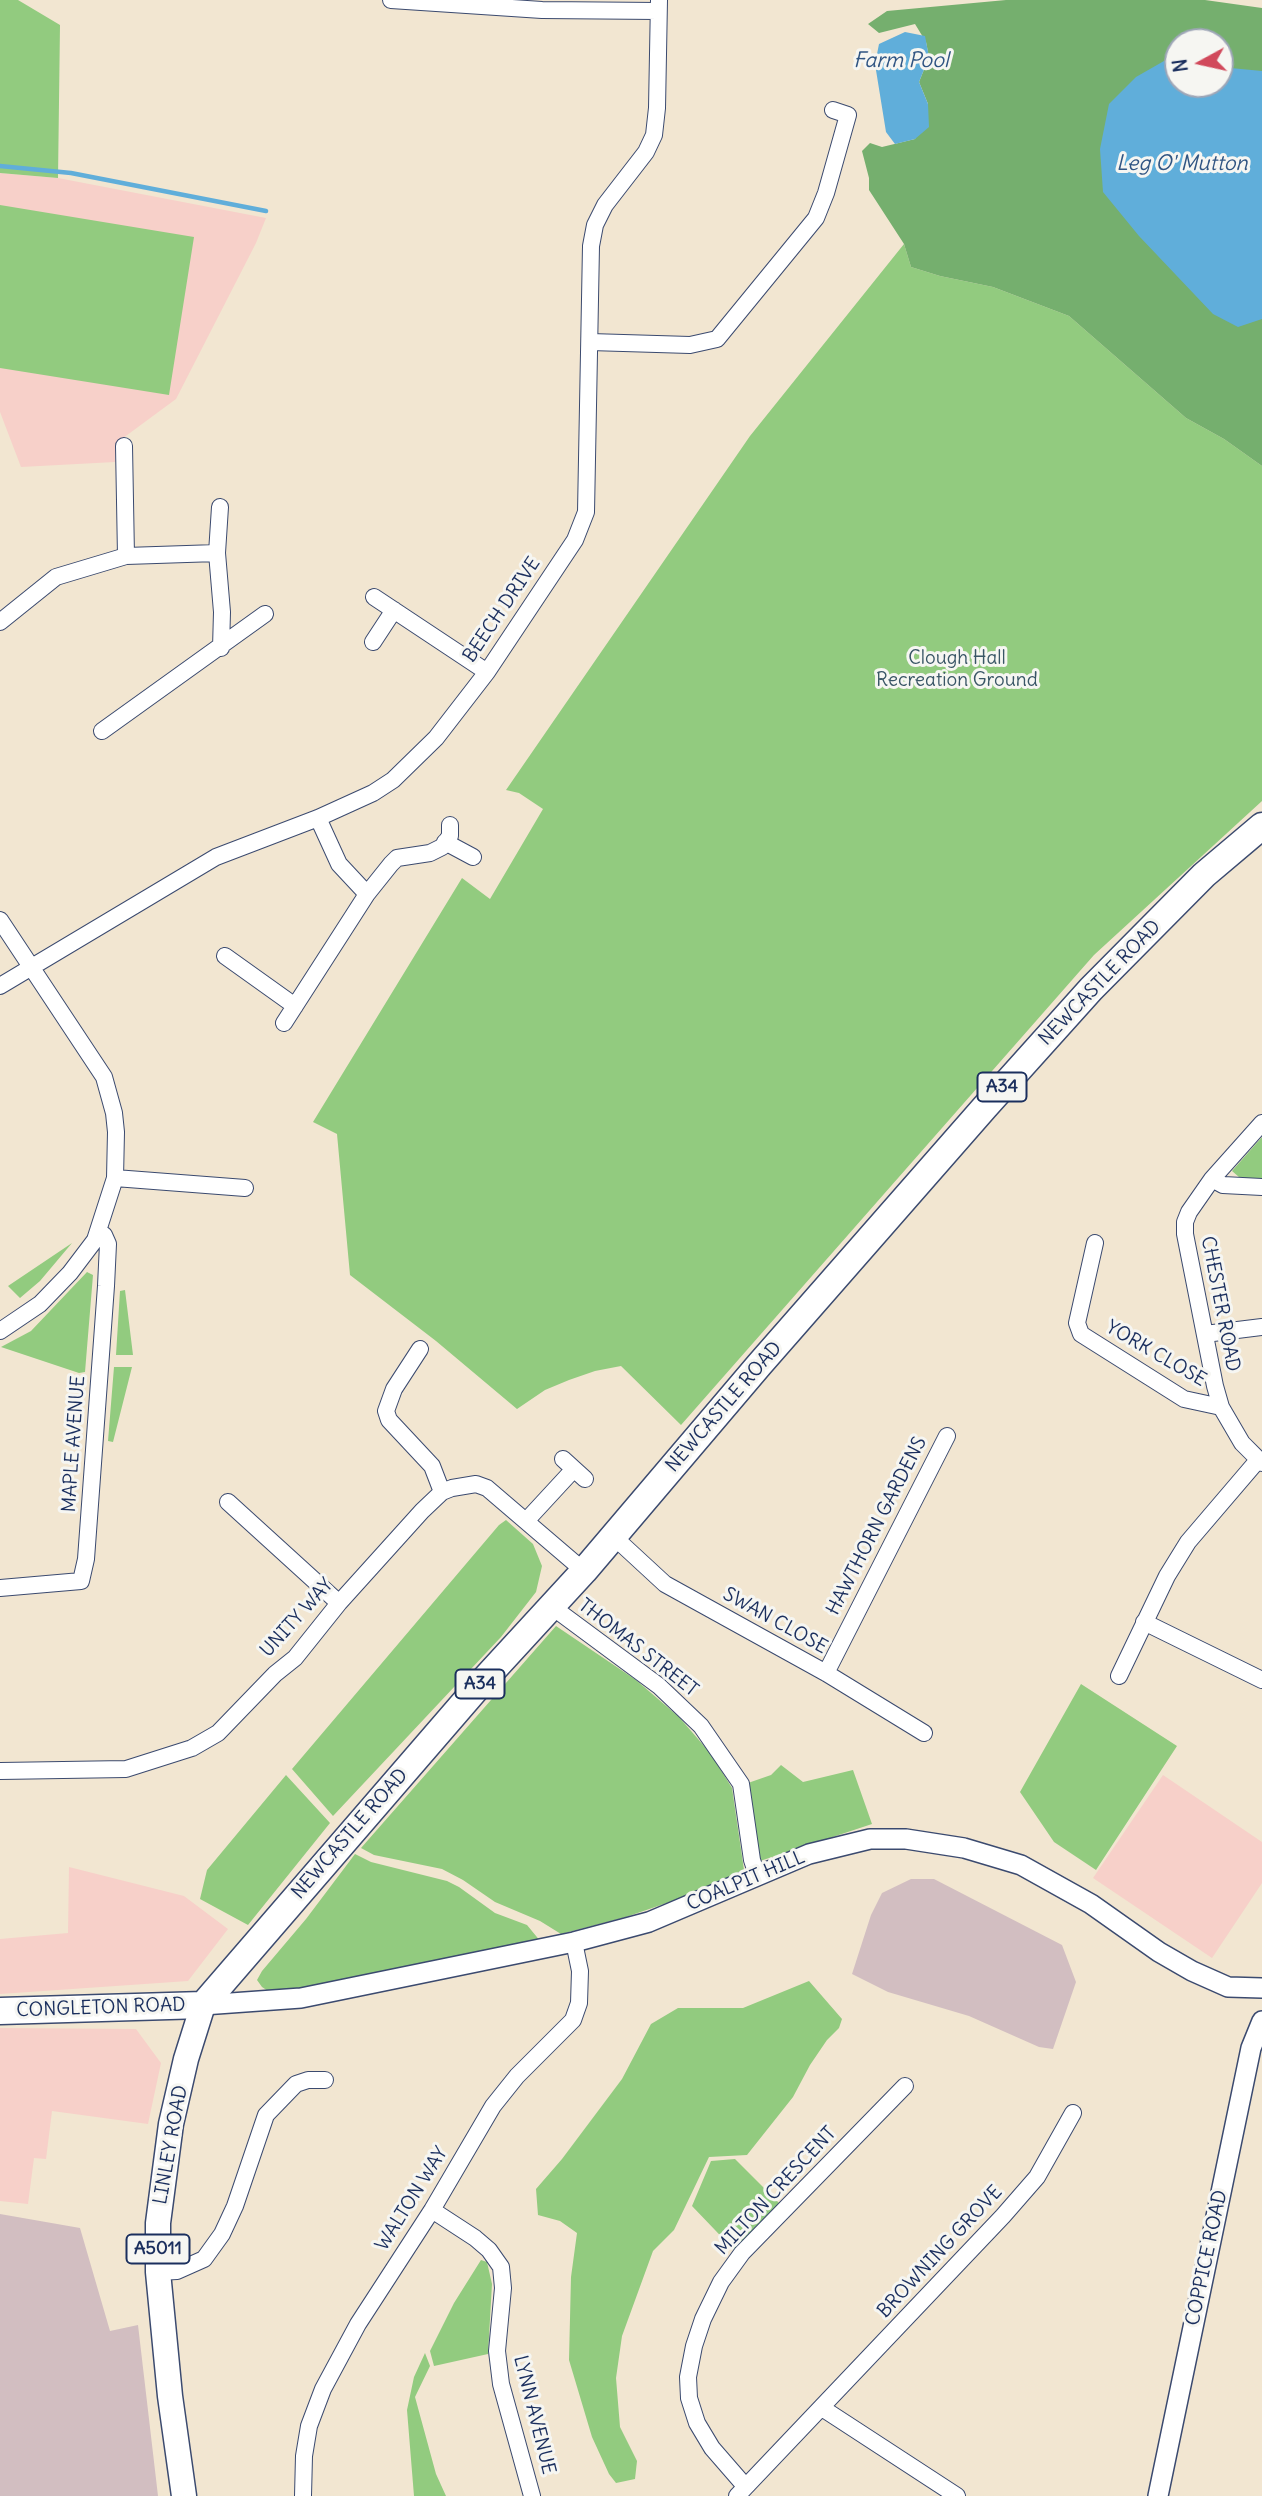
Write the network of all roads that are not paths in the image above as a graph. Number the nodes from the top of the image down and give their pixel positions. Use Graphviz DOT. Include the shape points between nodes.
graph roads {
  1 [pos="391,0"];
  2 [pos="659,6"];
  3 [pos="833,110"];
  4 [pos="590,342"];
  5 [pos="124,446"];
  6 [pos="220,507"];
  7 [pos="217,553"];
  8 [pos="126,555"];
  9 [pos="374,597"];
  10 [pos="394,610"];
  11 [pos="265,614"];
  12 [pos="0,622"];
  13 [pos="373,642"];
  14 [pos="221,648"];
  15 [pos="486,672"];
  16 [pos="102,731"];
  17 [pos="318,818"];
  18 [pos="450,825"];
  19 [pos="1262,826"];
  20 [pos="445,842"];
  21 [pos="473,857"];
  22 [pos="367,894"];
  23 [pos="0,920"];
  24 [pos="225,956"];
  25 [pos="32,966"];
  26 [pos="0,986"];
  27 [pos="295,1006"];
  28 [pos="284,1023"];
  29 [pos="1262,1124"];
  30 [pos="115,1178"];
  31 [pos="1212,1179"];
  32 [pos="1262,1187"];
  33 [pos="245,1188"];
  34 [pos="99,1232"];
  35 [pos="1095,1243"];
  36 [pos="1262,1327"];
  37 [pos="0,1331"];
  38 [pos="1205,1334"];
  39 [pos="427,1368"];
  40 [pos="1221,1408"];
  41 [pos="947,1436"];
  42 [pos="1260,1461"];
  43 [pos="574,1469"];
  44 [pos="442,1492"];
  45 [pos="228,1502"];
  46 [pos="526,1521"];
  47 [pos="613,1536"];
  48 [pos="584,1571"];
  49 [pos="0,1588"];
  50 [pos="339,1603"];
  51 [pos="551,1606"];
  52 [pos="1144,1622"];
  53 [pos="826,1673"];
  54 [pos="1119,1676"];
  55 [pos="1262,1681"];
  56 [pos="924,1733"];
  57 [pos="0,1772"];
  58 [pos="757,1875"];
  59 [pos="574,1942"];
  60 [pos="234,1968"];
  61 [pos="1262,1988"];
  62 [pos="255,2001"];
  63 [pos="203,2005"];
  64 [pos="0,2011"];
  65 [pos="1262,2021"];
  66 [pos="325,2080"];
  67 [pos="905,2086"];
  68 [pos="1073,2113"];
  69 [pos="432,2210"];
  70 [pos="158,2272"];
  71 [pos="822,2408"];
  72 [pos="741,2491"];
  73 [pos="184,2496"];
  74 [pos="303,2496"];
  75 [pos="533,2496"];
  76 [pos="957,2496"];
  77 [pos="1158,2496"];
  1 -- 2 [label="street" via="542,10"];
  2 -- 4 [label="street, BEECH DRIVE" via="654,135 595,225"];
  3 -- 4 [label="street" via="848,115 816,218 717,339 690,345"];
  4 -- 15 [label="street, BEECH DRIVE" via="582,527"];
  5 -- 8 [label="street"];
  6 -- 7 [label="street"];
  7 -- 8 [label="street"];
  7 -- 14 [label="street"];
  8 -- 12 [label="street" via="56,577"];
  9 -- 10 [label="street"];
  10 -- 13 [label="street"];
  10 -- 15 [label="street"];
  11 -- 14 [label="street"];
  14 -- 16 [label="street"];
  15 -- 17 [label="street, BEECH DRIVE" via="436,738 393,780"];
  17 -- 22 [label="street" via="339,864"];
  17 -- 25 [label="street, BEECH DRIVE" via="216,857"];
  18 -- 20 [label="street"];
  19 -- 47 [label="highway, NEWCASTLE ROAD / A34" via="1204,875 1091,989"];
  20 -- 21 [label="street"];
  20 -- 22 [label="street" via="430,853 397,858"];
  22 -- 27 [label="street"];
  23 -- 25 [label="street"];
  24 -- 27 [label="street"];
  25 -- 26 [label="street, BEECH DRIVE"];
  25 -- 30 [label="street" via="104,1077 117,1132"];
  27 -- 28 [label="street"];
  29 -- 31 [label="street, CHESTER ROAD"];
  30 -- 33 [label="street"];
  30 -- 34 [label="street"];
  31 -- 32 [label="street" via="1223,1185"];
  31 -- 38 [label="street, CHESTER ROAD" via="1185,1222"];
  34 -- 37 [label="street" via="70,1273 40,1304"];
  34 -- 49 [label="street, MAPLE AVENUE" via="108,1244 106,1286 81,1581"];
  35 -- 40 [label="street, YORK CLOSE" via="1077,1322 1081,1334 1184,1399"];
  36 -- 38 [label="street"];
  38 -- 40 [label="street, CHESTER ROAD"];
  39 -- 44 [label="street" via="416,1355 386,1411 432,1466"];
  40 -- 42 [label="street, CHESTER ROAD" via="1237,1436"];
  41 -- 53 [label="street, HAWTHORN GARDENS"];
  42 -- 52 [label="street" via="1188,1542"];
  43 -- 46 [label="street"];
  44 -- 46 [label="street" via="476,1485"];
  44 -- 50 [label="street, UNITY WAY"];
  45 -- 50 [label="street"];
  46 -- 48 [label="street"];
  47 -- 48 [label="highway, NEWCASTLE ROAD / A34"];
  47 -- 53 [label="street, SWAN CLOSE" via="666,1584"];
  48 -- 51 [label="highway, NEWCASTLE ROAD / A34"];
  50 -- 57 [label="street, UNITY WAY" via="295,1658 218,1733 192,1748 126,1769"];
  51 -- 58 [label="street, THOMAS STREET" via="659,1686 701,1726 741,1784"];
  51 -- 60 [label="highway, NEWCASTLE ROAD / A34"];
  52 -- 54 [label="street"];
  52 -- 55 [label="street"];
  53 -- 56 [label="street, SWAN CLOSE"];
  58 -- 59 [label="street, COALPIT HILL" via="649,1922"];
  58 -- 61 [label="street, COALPIT HILL" via="809,1854 870,1839 964,1848 1021,1865 1091,1904 1192,1971 1228,1986"];
  59 -- 62 [label="street, COALPIT HILL" via="301,1998"];
  59 -- 69 [label="street, WALTON WAY" via="580,1981 573,2020 492,2106"];
  60 -- 62 [label="street" via="242,1991"];
  60 -- 63 [label="highway, NEWCASTLE ROAD / A34"];
  62 -- 63 [label="street, COALPIT HILL"];
  63 -- 64 [label="highway, CONGLETON ROAD"];
  63 -- 70 [label="main road, LINLEY ROAD / A5011" via="171,2124 158,2223"];
  65 -- 77 [label="street, COPPICE ROAD" via="1251,2048"];
  66 -- 70 [label="street" via="296,2084 266,2115 235,2206 204,2259 177,2271"];
  67 -- 72 [label="street, MILTON CRESCENT" via="742,2253 703,2319 688,2378 689,2398 697,2423"];
  68 -- 71 [label="street, BROWNING GROVE" via="1037,2176 1003,2216"];
  69 -- 74 [label="street, WALTON WAY" via="358,2324 323,2389 303,2456"];
  69 -- 75 [label="street, LYNN AVENUE" via="475,2238 501,2267 497,2351 501,2384"];
  70 -- 73 [label="main road, LINLEY ROAD / A5011"];
  71 -- 72 [label="street"];
  71 -- 76 [label="street"];
}
